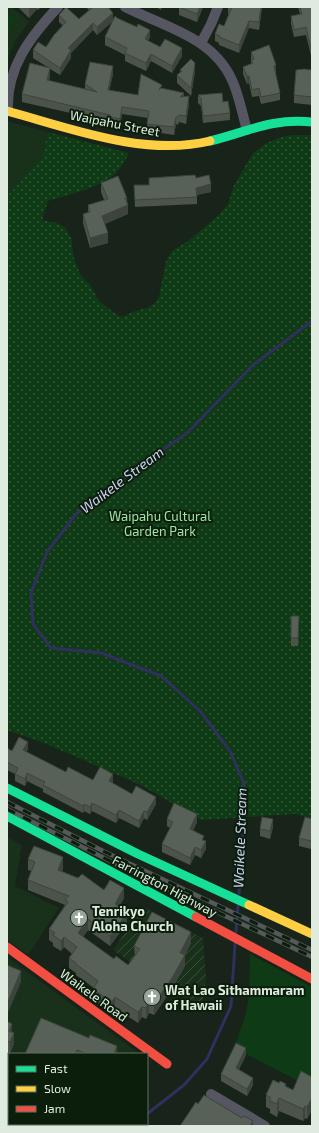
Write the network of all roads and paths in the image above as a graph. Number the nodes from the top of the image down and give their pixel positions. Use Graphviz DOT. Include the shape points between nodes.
graph roads {
  1 [pos="58,7"];
  2 [pos="125,7"];
  3 [pos="218,7"];
  4 [pos="201,43"];
  5 [pos="7,111"];
  6 [pos="312,122"];
  7 [pos="247,130"];
  8 [pos="7,788"];
  9 [pos="7,816"];
  10 [pos="312,934"];
  11 [pos="7,947"];
  12 [pos="312,979"];
  13 [pos="167,1064"];
  14 [pos="211,1094"];
  15 [pos="265,1126"];
  1 -- 5 [label="street" via="38,28 22,52 11,81"];
  2 -- 4 [label="street"];
  3 -- 4 [label="street"];
  4 -- 7 [label="street" via="220,61 232,80"];
  5 -- 7 [label="main road, Waipahu Street" via="126,141 160,145 184,146 202,143"];
  6 -- 7 [label="main road, Waipahu Street" via="284,120"];
  8 -- 10 [label="main road, Farrington Highway" via="138,854"];
  9 -- 12 [label="main road, Farrington Highway"];
  11 -- 13 [label="main road, Waikele Road"];
  14 -- 15 [label="street"];
}
